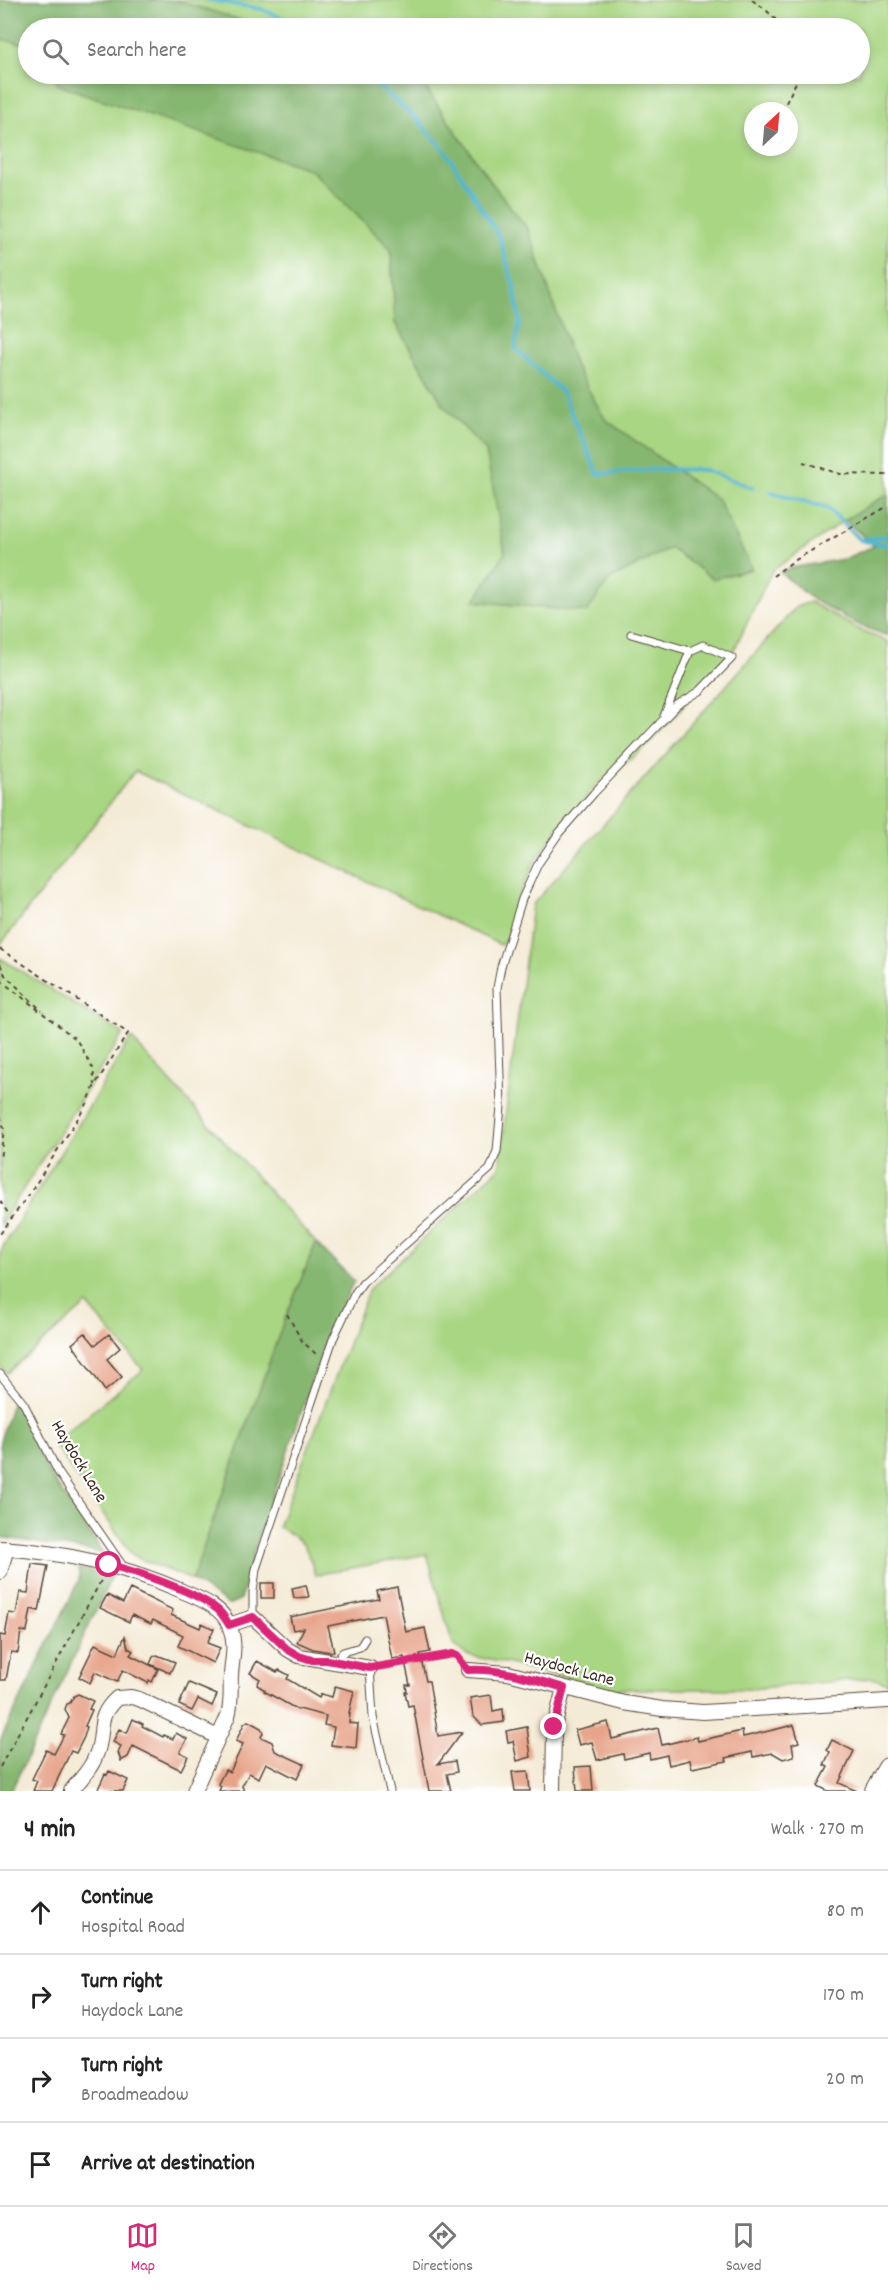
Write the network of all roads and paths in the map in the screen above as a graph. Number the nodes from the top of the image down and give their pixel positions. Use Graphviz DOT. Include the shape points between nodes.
graph roads {
  1 [pos="752,0"];
  2 [pos="774,18"];
  3 [pos="795,84"];
  4 [pos="786,102"];
  5 [pos="803,462"];
  6 [pos="888,475"];
  7 [pos="888,506"];
  8 [pos="773,576"];
  9 [pos="631,634"];
  10 [pos="690,651"];
  11 [pos="662,721"];
  12 [pos="0,949"];
  13 [pos="0,964"];
  14 [pos="0,980"];
  15 [pos="56,1023"];
  16 [pos="95,1085"];
  17 [pos="0,1116"];
  18 [pos="0,1160"];
  19 [pos="0,1201"];
  20 [pos="11,1217"];
  21 [pos="0,1234"];
  22 [pos="287,1314"];
  23 [pos="325,1362"];
  24 [pos="0,1374"];
  25 [pos="4,1548"];
  26 [pos="109,1565"];
  27 [pos="125,1569"];
  28 [pos="0,1572"];
  29 [pos="253,1617"];
  30 [pos="229,1625"];
  31 [pos="365,1639"];
  32 [pos="337,1661"];
  33 [pos="370,1668"];
  34 [pos="468,1670"];
  35 [pos="564,1688"];
  36 [pos="888,1701"];
  37 [pos="218,1737"];
  38 [pos="0,1767"];
  39 [pos="888,1768"];
  40 [pos="71,1791"];
  41 [pos="194,1791"];
  42 [pos="390,1791"];
  43 [pos="554,1791"];
  44 [pos="875,1791"];
  1 -- 2 [label="path"];
  3 -- 4 [label="path"];
  5 -- 6 [label="path" via="840,474"];
  7 -- 8 [label="path"];
  9 -- 10 [label="lane"];
  10 -- 11 [label="lane"];
  10 -- 11 [label="lane" via="703,645 732,658 708,684 677,705"];
  11 -- 23 [label="lane" via="559,833 538,864 522,899 497,988 501,1106 497,1151 490,1169 363,1282"];
  12 -- 16 [label="path" via="128,1034"];
  13 -- 15 [label="path" via="5,975"];
  14 -- 15 [label="path"];
  15 -- 16 [label="path" via="76,1039 87,1056"];
  16 -- 20 [label="path" via="87,1104"];
  17 -- 18 [label="path" via="4,1128"];
  19 -- 20 [label="path"];
  20 -- 21 [label="path"];
  22 -- 23 [label="path" via="302,1341"];
  23 -- 29 [label="lane" via="255,1569"];
  24 -- 27 [label="lane, Haydock Lane" via="24,1404 58,1472"];
  25 -- 26 [label="street"];
  25 -- 28 [label="street"];
  26 -- 27 [label="street"];
  26 -- 38 [label="path"];
  27 -- 30 [label="street" via="208,1603"];
  29 -- 30 [label="street"];
  29 -- 32 [label="street" via="299,1656"];
  30 -- 37 [label="street" via="234,1650 231,1706"];
  31 -- 32 [label="lane" via="360,1647 343,1652"];
  32 -- 33 [label="street"];
  33 -- 34 [label="path" via="453,1654"];
  33 -- 42 [label="lane" via="373,1717"];
  34 -- 35 [label="street, Haydock Lane" via="508,1673"];
  35 -- 36 [label="street, Haydock Lane" via="653,1708 703,1712"];
  35 -- 43 [label="street" via="554,1727"];
  37 -- 40 [label="street" via="140,1699 117,1698 101,1720 99,1746 92,1765"];
  37 -- 41 [label="street"];
  39 -- 44 [label="main road"];
}
